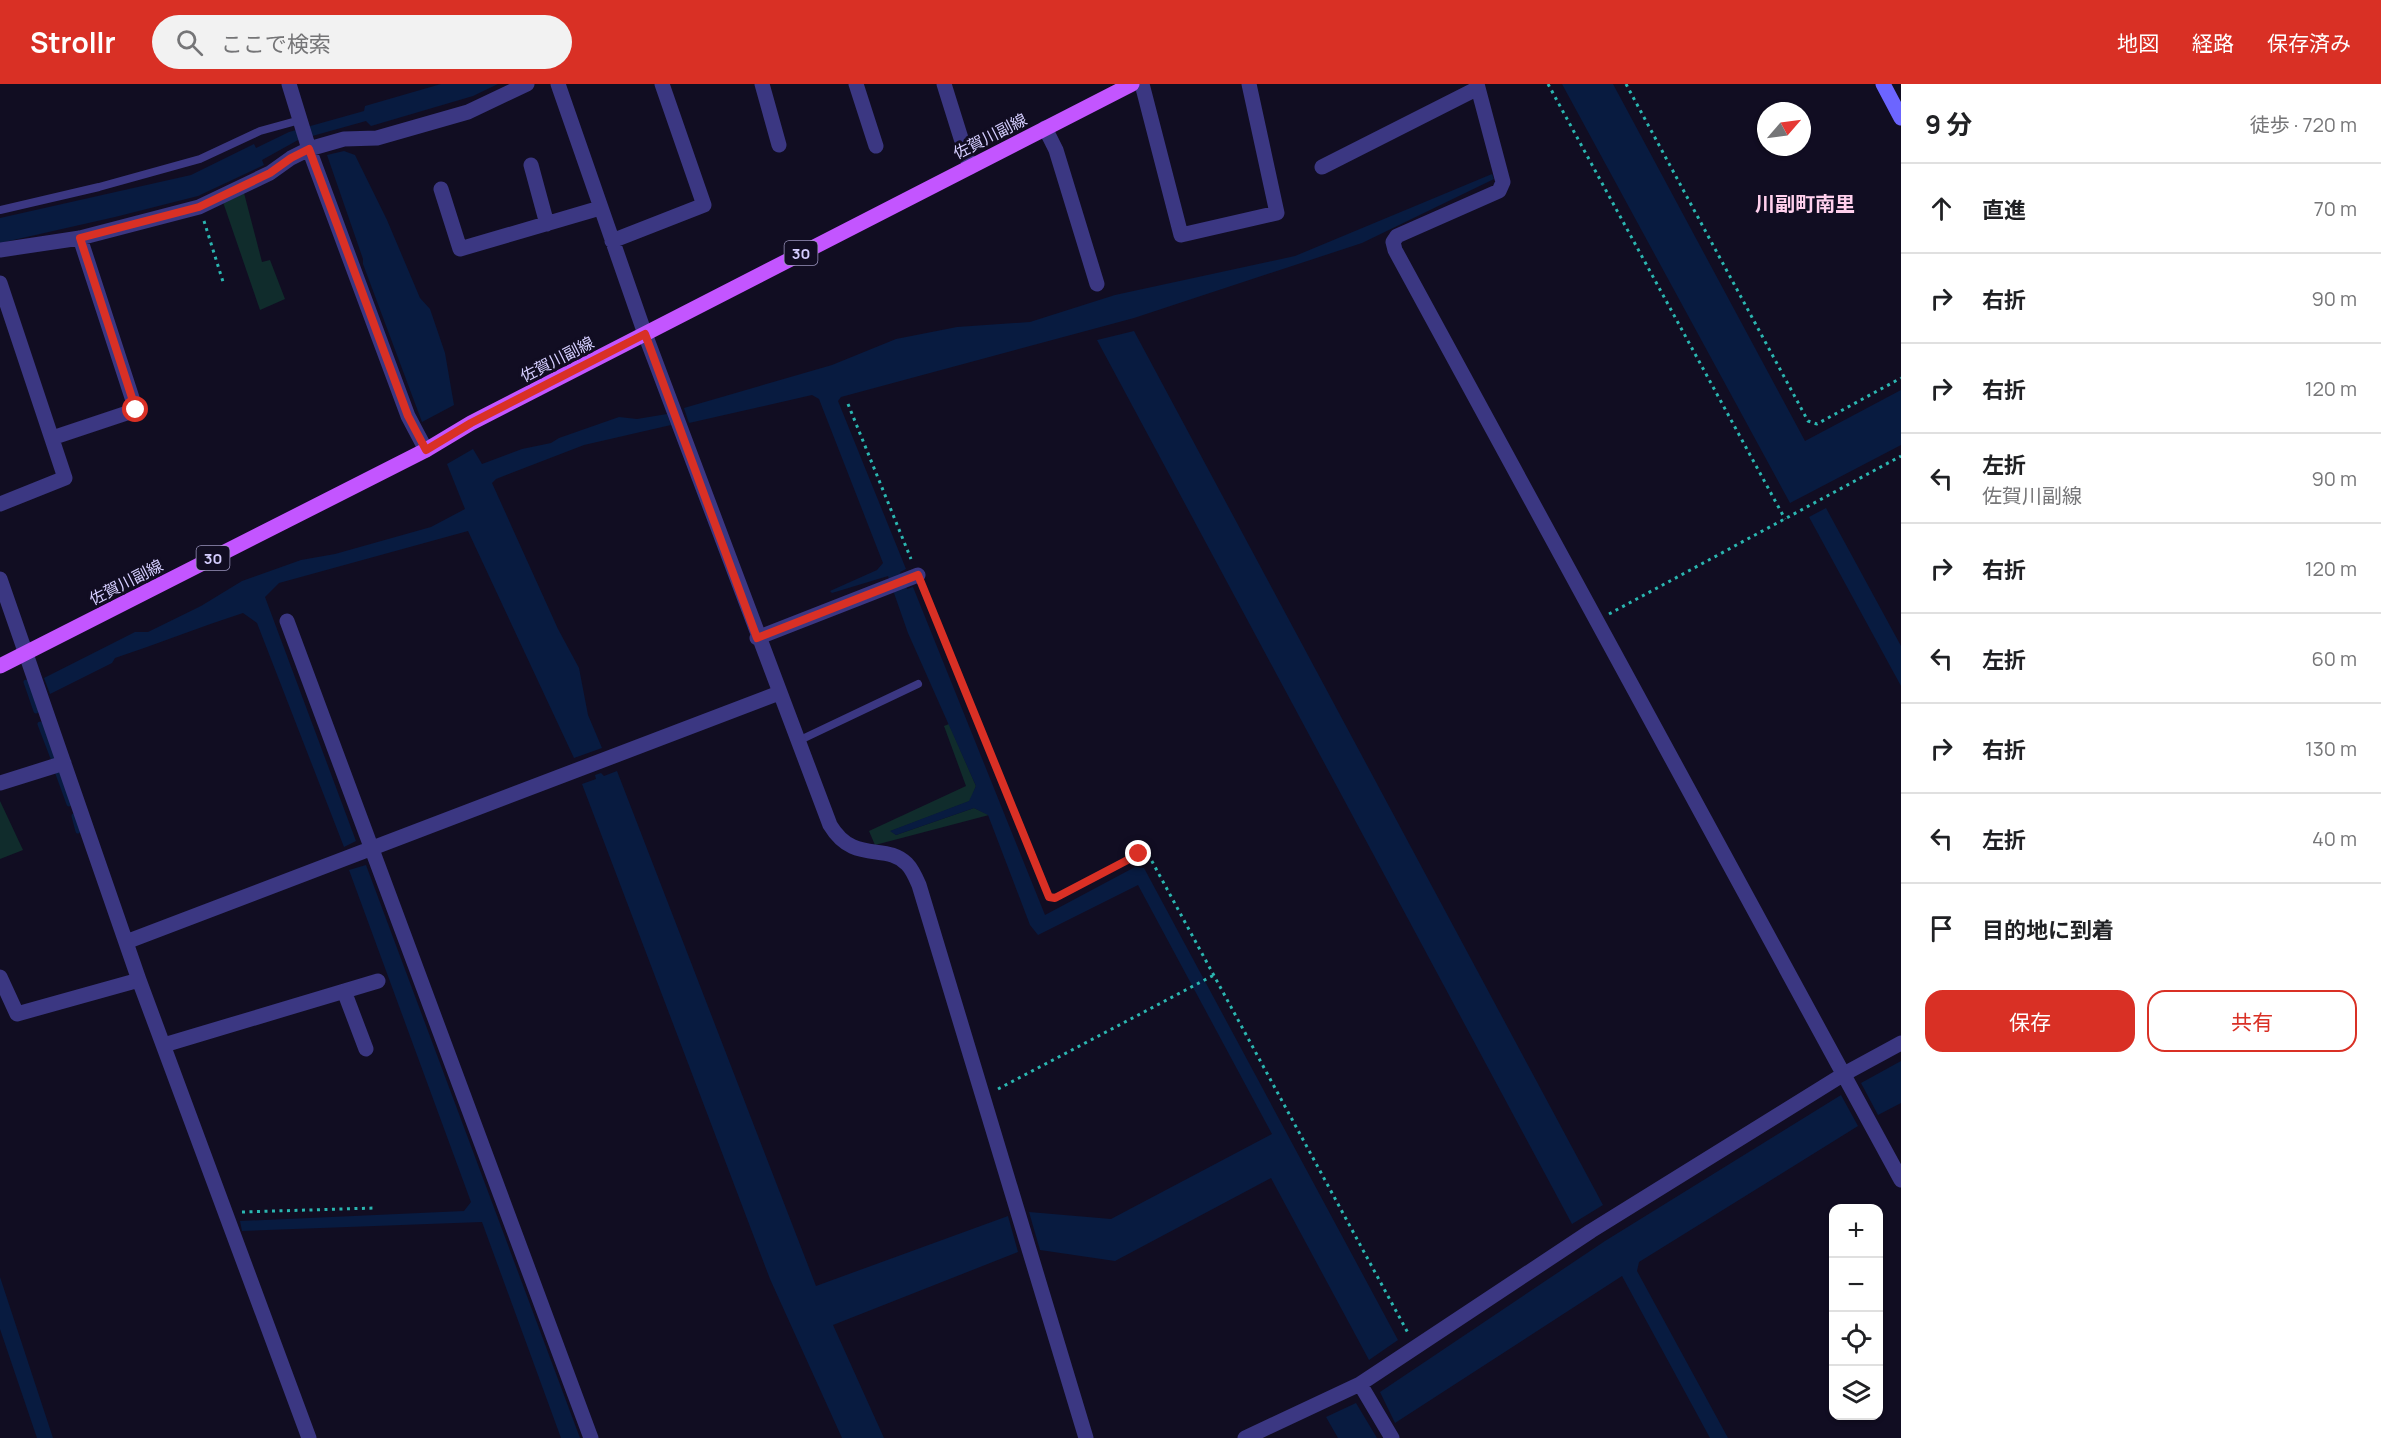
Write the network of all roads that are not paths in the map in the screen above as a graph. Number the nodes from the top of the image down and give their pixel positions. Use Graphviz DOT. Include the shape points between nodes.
graph roads {
  1 [pos="289,84"];
  2 [pos="527,84"];
  3 [pos="558,84"];
  4 [pos="662,84"];
  5 [pos="762,84"];
  6 [pos="856,84"];
  7 [pos="944,84"];
  8 [pos="1132,84"];
  9 [pos="1142,84"];
  10 [pos="1249,84"];
  11 [pos="1883,84"];
  12 [pos="1478,86"];
  13 [pos="1901,118"];
  14 [pos="301,122"];
  15 [pos="1045,128"];
  16 [pos="779,145"];
  17 [pos="876,146"];
  18 [pos="309,147"];
  19 [pos="531,165"];
  20 [pos="970,167"];
  21 [pos="1322,167"];
  22 [pos="441,189"];
  23 [pos="600,208"];
  24 [pos="0,210"];
  25 [pos="547,224"];
  26 [pos="80,238"];
  27 [pos="612,241"];
  28 [pos="0,250"];
  29 [pos="0,283"];
  30 [pos="1097,284"];
  31 [pos="645,334"];
  32 [pos="52,438"];
  33 [pos="426,450"];
  34 [pos="0,504"];
  35 [pos="913,577"];
  36 [pos="0,579"];
  37 [pos="287,621"];
  38 [pos="757,638"];
  39 [pos="26,653"];
  40 [pos="0,666"];
  41 [pos="918,684"];
  42 [pos="779,693"];
  43 [pos="798,741"];
  44 [pos="64,763"];
  45 [pos="0,783"];
  46 [pos="371,849"];
  47 [pos="126,942"];
  48 [pos="0,976"];
  49 [pos="140,980"];
  50 [pos="378,981"];
  51 [pos="344,991"];
  52 [pos="1901,1044"];
  53 [pos="164,1045"];
  54 [pos="366,1048"];
  55 [pos="1844,1074"];
  56 [pos="1901,1180"];
  57 [pos="1360,1384"];
  58 [pos="309,1438"];
  59 [pos="591,1438"];
  60 [pos="1086,1438"];
  61 [pos="1245,1438"];
  62 [pos="1392,1438"];
  1 -- 14 [label="street"];
  2 -- 18 [label="street" via="468,112 377,138 344,139"];
  3 -- 23 [label="street"];
  4 -- 27 [label="street" via="704,205"];
  5 -- 16 [label="street"];
  6 -- 17 [label="street"];
  7 -- 20 [label="street"];
  8 -- 15 [label="main road, 佐賀川副線 / 30"];
  9 -- 10 [label="street" via="1181,235 1277,213"];
  11 -- 13 [label="street"];
  12 -- 21 [label="street"];
  12 -- 55 [label="street" via="1503,182 1499,190 1397,236 1393,242 1395,250"];
  14 -- 18 [label="street"];
  14 -- 24 [label="lane" via="260,131 200,159"];
  15 -- 20 [label="main road, 佐賀川副線 / 30"];
  15 -- 30 [label="street" via="1056,150"];
  18 -- 26 [label="street" via="270,173 199,207"];
  18 -- 33 [label="street" via="408,416"];
  19 -- 25 [label="street"];
  20 -- 31 [label="main road, 佐賀川副線 / 30"];
  22 -- 25 [label="street" via="460,249"];
  23 -- 25 [label="street"];
  23 -- 27 [label="street"];
  26 -- 28 [label="street"];
  26 -- 32 [label="street" via="136,410"];
  27 -- 31 [label="street"];
  29 -- 32 [label="street"];
  31 -- 33 [label="main road, 佐賀川副線 / 30"];
  31 -- 38 [label="street"];
  32 -- 34 [label="street" via="65,478"];
  33 -- 39 [label="main road, 佐賀川副線 / 30"];
  35 -- 38 [label="street"];
  36 -- 39 [label="street"];
  37 -- 46 [label="street"];
  38 -- 42 [label="street"];
  39 -- 40 [label="main road, 佐賀川副線 / 30"];
  39 -- 44 [label="street"];
  41 -- 43 [label="lane"];
  42 -- 43 [label="street"];
  42 -- 46 [label="street"];
  43 -- 60 [label="street" via="838,840 860,850 896,857 908,864 919,885"];
  44 -- 45 [label="street"];
  44 -- 47 [label="street"];
  46 -- 47 [label="street"];
  46 -- 59 [label="street"];
  47 -- 49 [label="street"];
  48 -- 49 [label="street" via="17,1014"];
  49 -- 53 [label="street"];
  50 -- 51 [label="street"];
  51 -- 53 [label="street"];
  51 -- 54 [label="street"];
  52 -- 55 [label="street"];
  53 -- 58 [label="street"];
  55 -- 56 [label="street"];
  55 -- 57 [label="street" via="1591,1231"];
  57 -- 61 [label="street"];
  57 -- 62 [label="street"];
}
